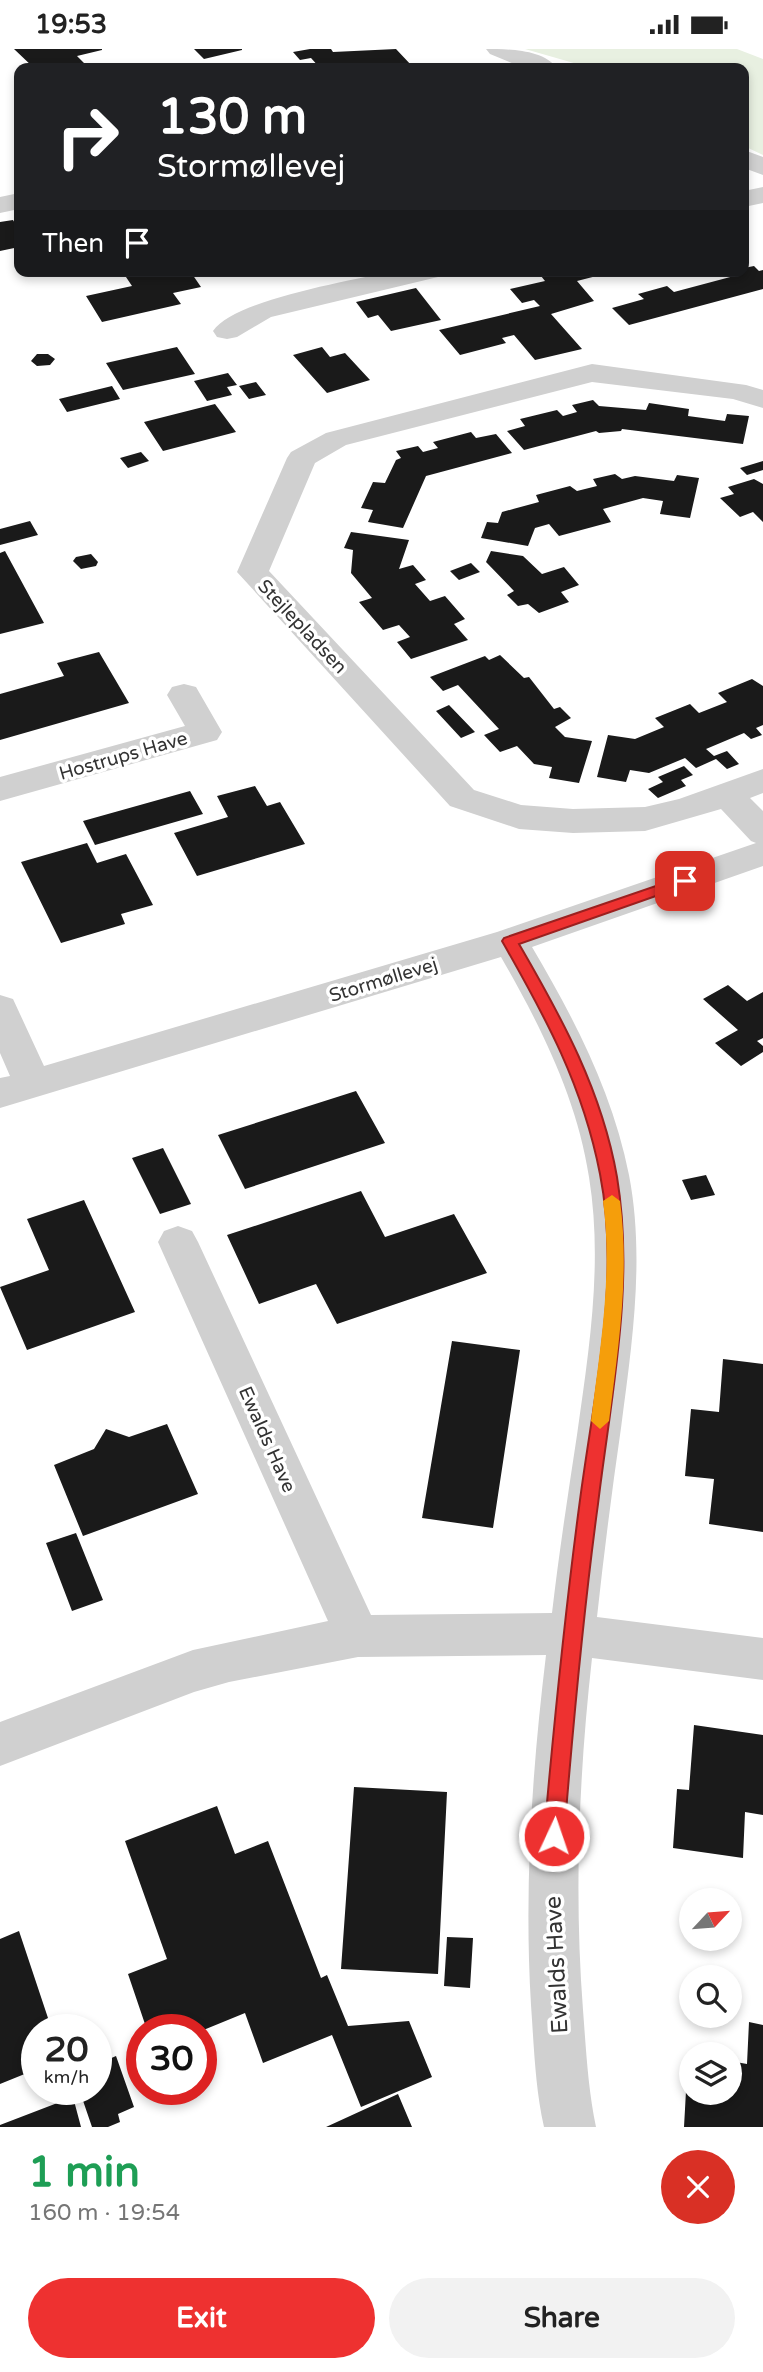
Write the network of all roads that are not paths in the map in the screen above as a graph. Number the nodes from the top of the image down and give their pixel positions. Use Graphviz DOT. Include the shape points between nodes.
graph roads {
  1 [pos="498,49"];
  2 [pos="533,63"];
  3 [pos="403,277"];
  4 [pos="227,331"];
  5 [pos="763,399"];
  6 [pos="184,695"];
  7 [pos="763,779"];
  8 [pos="0,789"];
  9 [pos="728,795"];
  10 [pos="763,833"];
  11 [pos="763,853"];
  12 [pos="510,941"];
  13 [pos="0,1009"];
  14 [pos="16,1088"];
  15 [pos="178,1242"];
  16 [pos="571,1634"];
  17 [pos="358,1636"];
  18 [pos="763,1659"];
  19 [pos="0,1744"];
  20 [pos="570,2127"];
  1 -- 2 [label="street"];
  3 -- 4 [label="street" via="261,311"];
  5 -- 9 [label="street, Stejlepladsen" via="736,391 592,373 337,439 302,458 253,572 462,798 519,817 573,821 645,819"];
  6 -- 8 [label="street, Hostrups Have" via="205,732"];
  7 -- 9 [label="street, Stejlepladsen"];
  9 -- 10 [label="street"];
  11 -- 12 [label="street, Stormøllevej"];
  12 -- 14 [label="street, Stormøllevej"];
  12 -- 16 [label="street, Ewalds Have" via="577,1068 609,1176 616,1233 611,1340"];
  13 -- 14 [label="street"];
  15 -- 17 [label="street, Ewalds Have"];
  16 -- 17 [label="street"];
  16 -- 18 [label="street"];
  16 -- 20 [label="street, Ewalds Have" via="556,1794 552,1964"];
  17 -- 19 [label="street" via="193,1671"];
}
